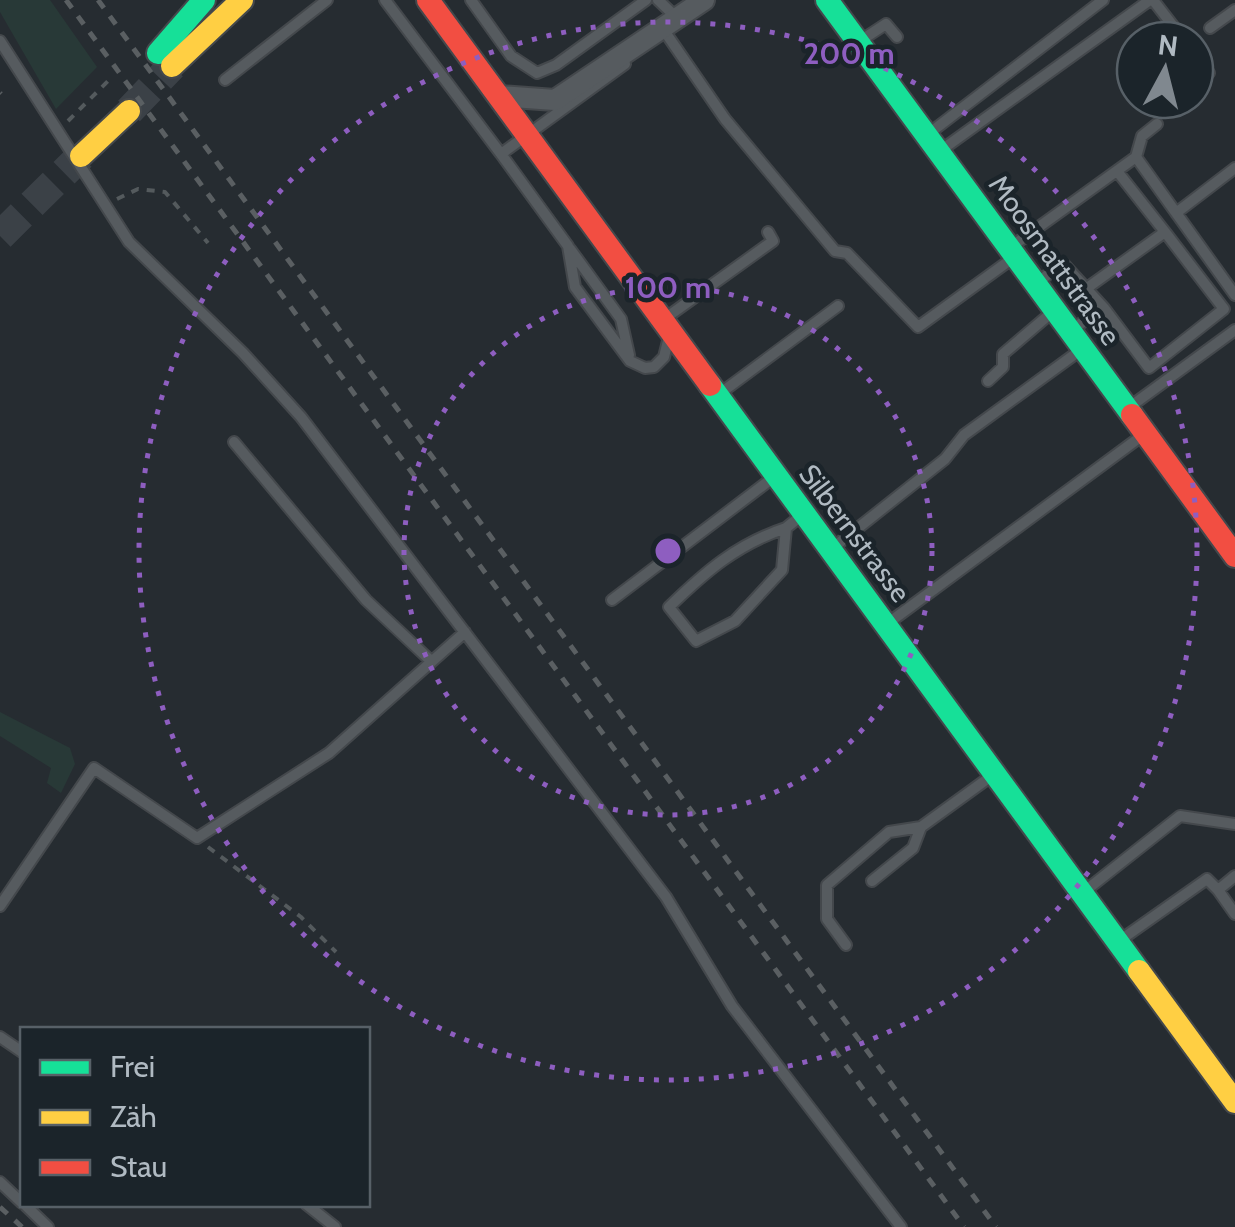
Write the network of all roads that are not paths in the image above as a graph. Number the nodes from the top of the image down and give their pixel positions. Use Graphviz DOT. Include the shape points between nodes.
graph roads {
  1 [pos="204,0"];
  2 [pos="242,0"];
  3 [pos="328,0"];
  4 [pos="385,0"];
  5 [pos="428,0"];
  6 [pos="471,0"];
  7 [pos="646,0"];
  8 [pos="658,0"];
  9 [pos="1103,0"];
  10 [pos="1152,0"];
  11 [pos="830,1"];
  12 [pos="687,9"];
  13 [pos="1168,20"];
  14 [pos="897,38"];
  15 [pos="0,41"];
  16 [pos="858,42"];
  17 [pos="225,80"];
  18 [pos="118,95"];
  19 [pos="499,96"];
  20 [pos="1157,124"];
  21 [pos="529,136"];
  22 [pos="72,140"];
  23 [pos="932,144"];
  24 [pos="502,154"];
  25 [pos="1136,157"];
  26 [pos="1235,168"];
  27 [pos="1118,170"];
  28 [pos="1176,213"];
  29 [pos="768,232"];
  30 [pos="1165,232"];
  31 [pos="568,246"];
  32 [pos="1012,252"];
  33 [pos="1036,285"];
  34 [pos="1087,288"];
  35 [pos="1235,296"];
  36 [pos="838,306"];
  37 [pos="1104,308"];
  38 [pos="1055,311"];
  39 [pos="666,325"];
  40 [pos="1235,330"];
  41 [pos="1076,340"];
  42 [pos="630,361"];
  43 [pos="988,381"];
  44 [pos="717,396"];
  45 [pos="1127,408"];
  46 [pos="1145,433"];
  47 [pos="234,442"];
  48 [pos="775,477"];
  49 [pos="794,522"];
  50 [pos="830,550"];
  51 [pos="1235,556"];
  52 [pos="612,600"];
  53 [pos="886,624"];
  54 [pos="465,632"];
  55 [pos="431,662"];
  56 [pos="995,773"];
  57 [pos="1235,824"];
  58 [pos="921,827"];
  59 [pos="1235,876"];
  60 [pos="872,881"];
  61 [pos="1218,890"];
  62 [pos="1082,894"];
  63 [pos="0,906"];
  64 [pos="1235,914"];
  65 [pos="1118,942"];
  66 [pos="846,945"];
  67 [pos="1235,1102"];
  68 [pos="0,1182"];
  69 [pos="20,1201"];
  70 [pos="26,1207"];
  71 [pos="310,1207"];
  72 [pos="48,1227"];
  73 [pos="335,1227"];
  74 [pos="900,1227"];
  1 -- 2 [label="street" via="165,60"];
  3 -- 17 [label="lane"];
  4 -- 24 [label="lane"];
  5 -- 19 [label="street, Silbernstrasse"];
  6 -- 7 [label="lane" via="511,56 537,72 556,66"];
  8 -- 12 [label="lane"];
  9 -- 23 [label="lane"];
  10 -- 13 [label="lane"];
  10 -- 23 [label="lane"];
  11 -- 16 [label="street, Moosmattstrasse"];
  12 -- 19 [label="street" via="556,100"];
  12 -- 21 [label="lane" via="641,53"];
  12 -- 32 [label="lane" via="725,119 835,252 847,253 918,327"];
  14 -- 16 [label="lane" via="886,24"];
  15 -- 54 [label="lane" via="104,205 156,272 301,417"];
  16 -- 23 [label="street, Moosmattstrasse"];
  18 -- 22 [label="street"];
  19 -- 21 [label="street, Silbernstrasse"];
  20 -- 25 [label="lane" via="1142,136"];
  21 -- 24 [label="lane"];
  21 -- 39 [label="street, Silbernstrasse"];
  23 -- 32 [label="street, Moosmattstrasse"];
  24 -- 31 [label="lane"];
  25 -- 27 [label="lane"];
  25 -- 28 [label="lane"];
  26 -- 28 [label="lane"];
  27 -- 30 [label="lane"];
  27 -- 32 [label="lane"];
  28 -- 35 [label="lane"];
  29 -- 39 [label="lane" via="773,241"];
  30 -- 34 [label="lane"];
  30 -- 37 [label="lane" via="1224,309 1148,368"];
  31 -- 42 [label="lane" via="621,319"];
  31 -- 42 [label="lane" via="574,287"];
  32 -- 33 [label="street, Moosmattstrasse"];
  33 -- 34 [label="lane" via="1062,262"];
  33 -- 38 [label="street, Moosmattstrasse"];
  34 -- 37 [label="lane"];
  36 -- 44 [label="lane"];
  37 -- 41 [label="lane"];
  38 -- 41 [label="street, Moosmattstrasse"];
  38 -- 43 [label="lane" via="1004,354 1003,368"];
  39 -- 42 [label="lane" via="664,357 654,367"];
  39 -- 44 [label="street, Silbernstrasse"];
  40 -- 45 [label="lane"];
  41 -- 45 [label="street, Moosmattstrasse"];
  41 -- 50 [label="lane"];
  44 -- 48 [label="street, Silbernstrasse"];
  45 -- 46 [label="street, Moosmattstrasse"];
  46 -- 51 [label="street, Moosmattstrasse"];
  46 -- 53 [label="lane"];
  47 -- 55 [label="lane" via="366,600"];
  48 -- 49 [label="street, Silbernstrasse"];
  48 -- 52 [label="lane"];
  49 -- 49 [label="lane" via="782,570 735,621 696,641 669,607 716,562"];
  49 -- 50 [label="street, Silbernstrasse"];
  50 -- 53 [label="street, Silbernstrasse"];
  53 -- 56 [label="street, Silbernstrasse"];
  54 -- 55 [label="lane"];
  54 -- 74 [label="lane" via="666,897 708,971"];
  55 -- 63 [label="lane" via="329,753 196,838 94,768"];
  56 -- 58 [label="lane"];
  56 -- 62 [label="street, Silbernstrasse"];
  57 -- 62 [label="lane" via="1180,816"];
  58 -- 60 [label="lane" via="913,848"];
  58 -- 66 [label="lane" via="889,832 827,886 827,918"];
  59 -- 61 [label="lane"];
  61 -- 64 [label="lane"];
  61 -- 65 [label="lane" via="1207,879"];
  62 -- 65 [label="street, Silbernstrasse"];
  65 -- 67 [label="street, Silbernstrasse"];
  68 -- 69 [label="lane"];
  70 -- 72 [label="lane"];
  71 -- 73 [label="lane"];
}
